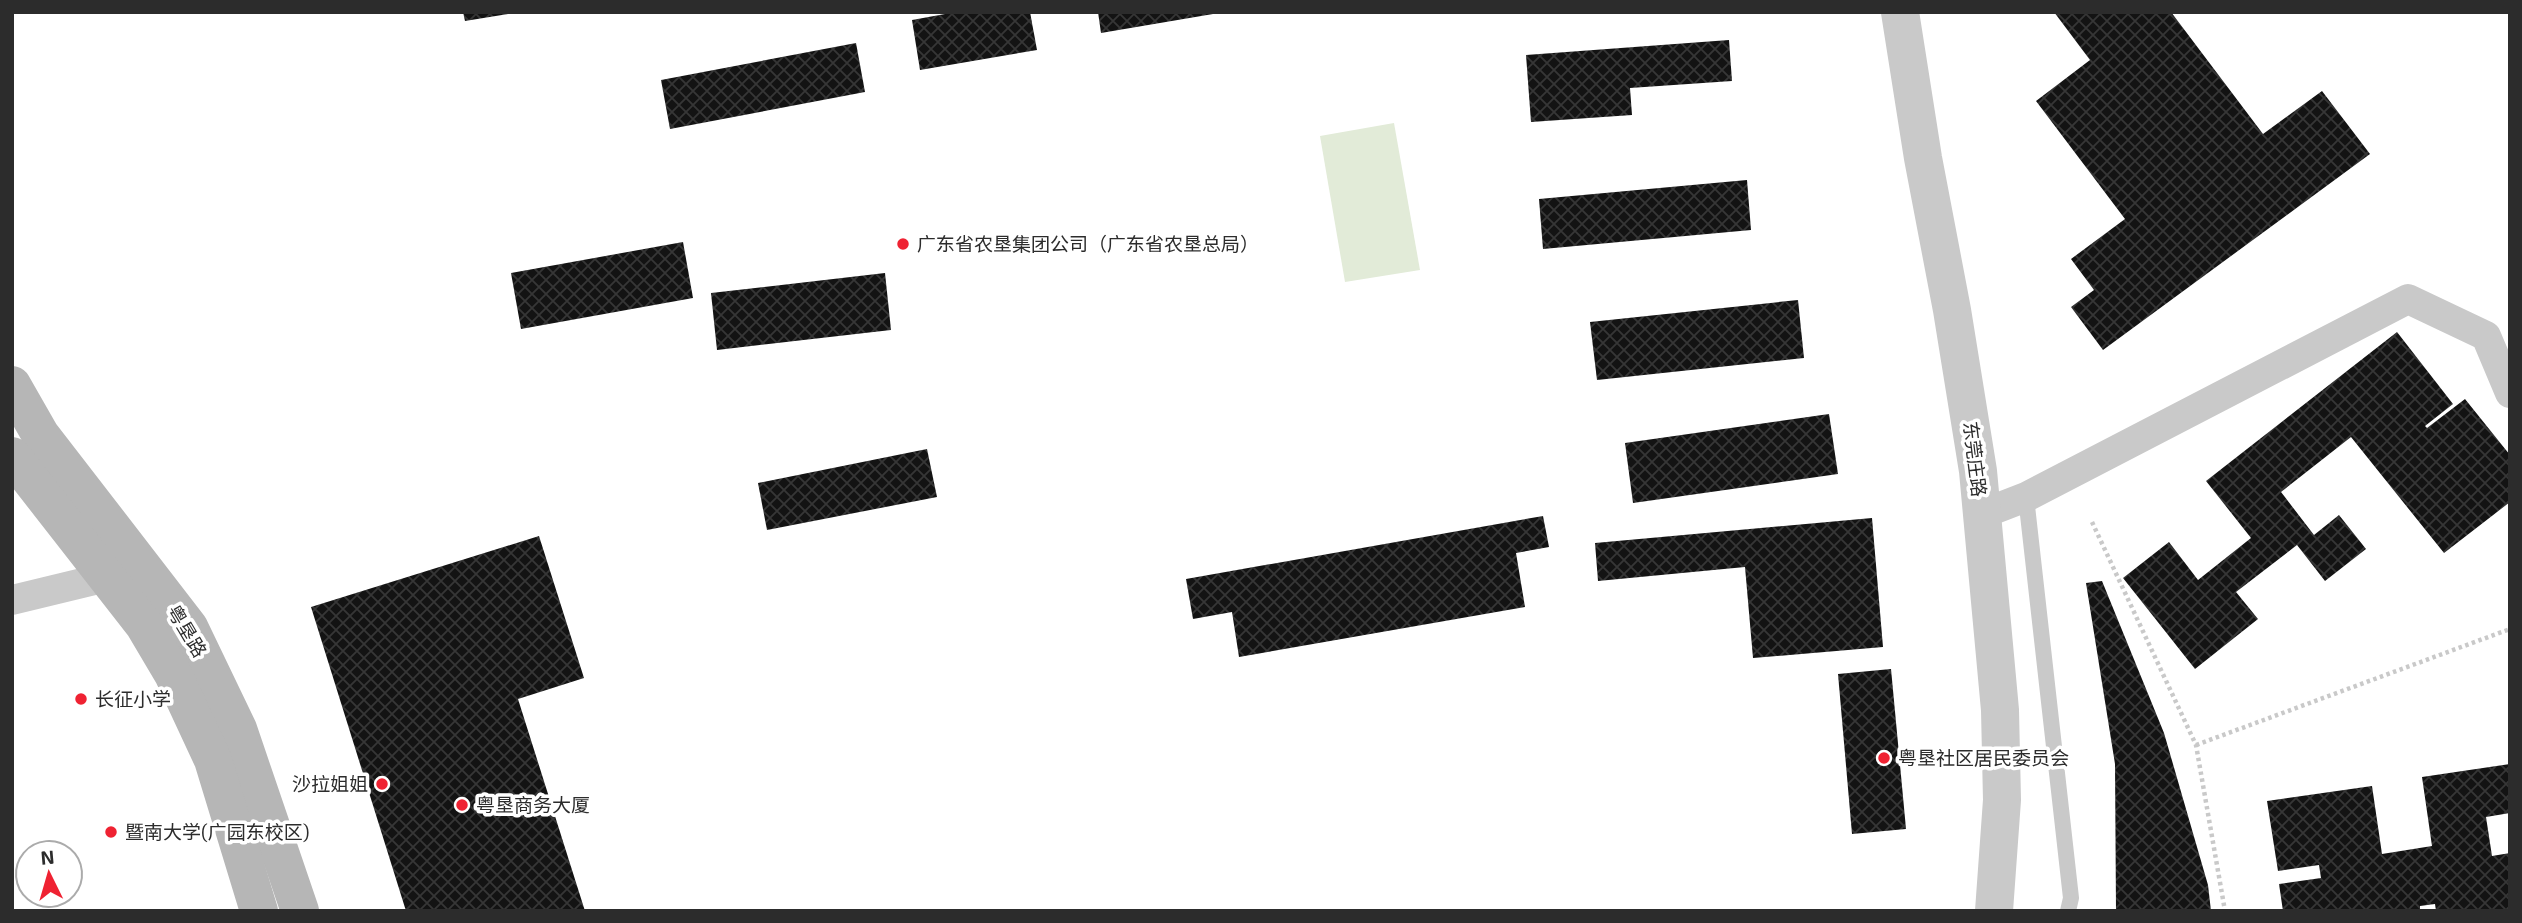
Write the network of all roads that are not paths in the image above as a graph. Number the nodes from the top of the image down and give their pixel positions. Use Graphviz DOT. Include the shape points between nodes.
graph roads {
  1 [pos="1900,12"];
  2 [pos="12,386"];
  3 [pos="2510,393"];
  4 [pos="12,456"];
  5 [pos="2026,497"];
  6 [pos="1982,514"];
  7 [pos="107,577"];
  8 [pos="12,600"];
  9 [pos="259,911"];
  10 [pos="300,911"];
  11 [pos="1994,911"];
  12 [pos="2068,911"];
  1 -- 6 [label="street, 东莞庄路" via="1966,392"];
  2 -- 10 [label="main road, 粤垦路" via="40,434 189,627 238,729"];
  3 -- 5 [label="street" via="2486,336 2408,299"];
  4 -- 7 [label="main road, 粤垦路"];
  5 -- 6 [label="street"];
  5 -- 12 [label="lane" via="2071,898"];
  6 -- 11 [label="street, 东莞庄路" via="2002,774"];
  7 -- 8 [label="street"];
  7 -- 9 [label="main road, 粤垦路" via="144,625 173,674 213,760"];
}
